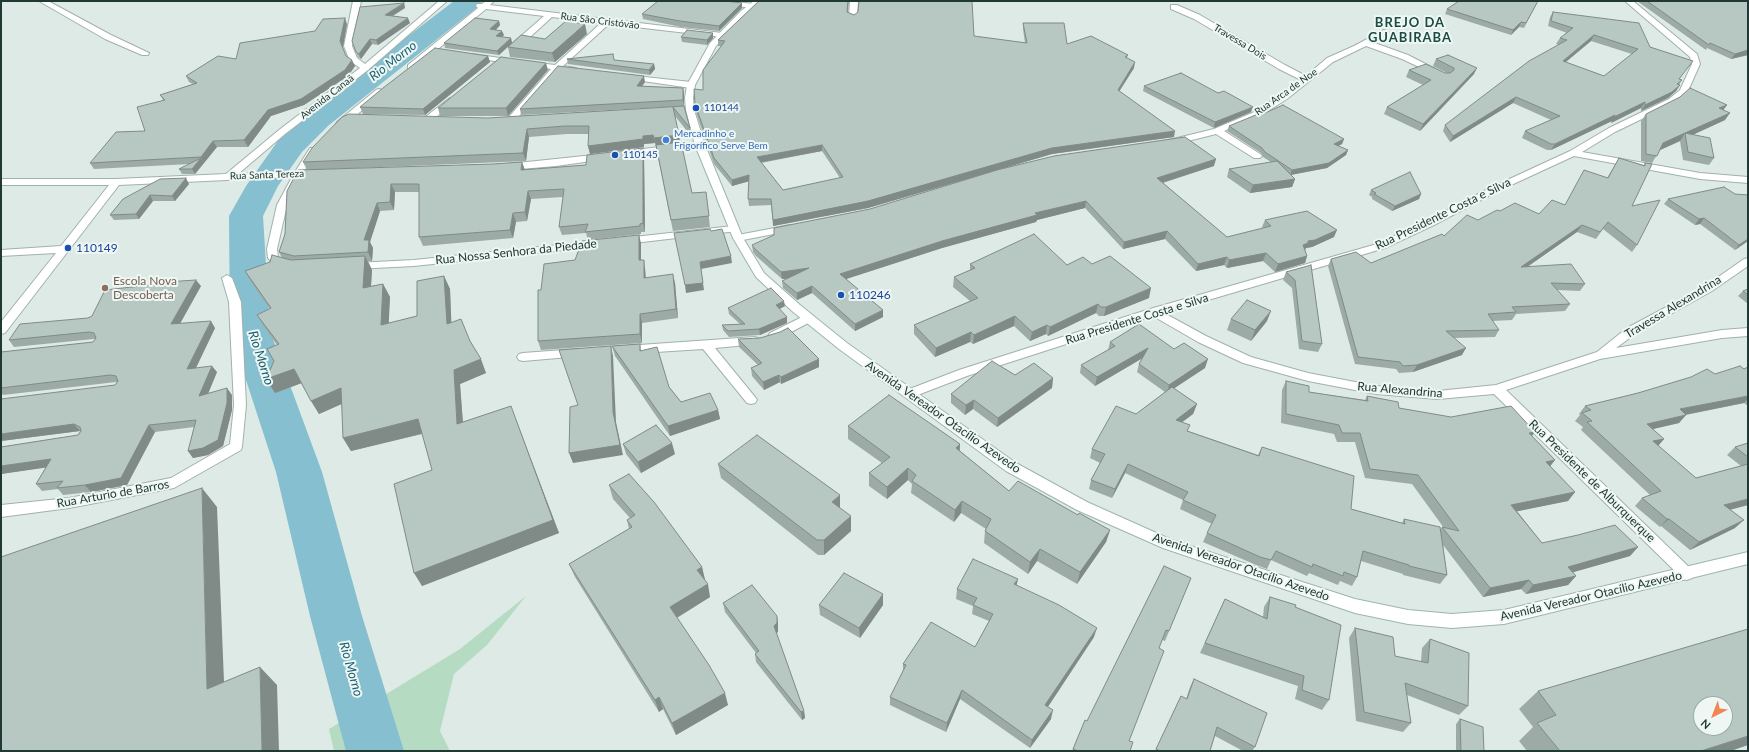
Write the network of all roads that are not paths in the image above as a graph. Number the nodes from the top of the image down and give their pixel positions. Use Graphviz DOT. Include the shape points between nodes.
graph roads {
  1 [pos="43,1"];
  2 [pos="356,1"];
  3 [pos="445,1"];
  4 [pos="710,1"];
  5 [pos="854,1"];
  6 [pos="1629,1"];
  7 [pos="756,3"];
  8 [pos="484,4"];
  9 [pos="1174,7"];
  10 [pos="550,15"];
  11 [pos="854,17"];
  12 [pos="606,22"];
  13 [pos="1384,32"];
  14 [pos="722,35"];
  15 [pos="1366,43"];
  16 [pos="432,50"];
  17 [pos="145,52"];
  18 [pos="447,52"];
  19 [pos="470,56"];
  20 [pos="497,62"];
  21 [pos="557,67"];
  22 [pos="365,68"];
  23 [pos="581,71"];
  24 [pos="402,74"];
  25 [pos="620,76"];
  26 [pos="1446,76"];
  27 [pos="1306,79"];
  28 [pos="691,86"];
  29 [pos="383,89"];
  30 [pos="457,95"];
  31 [pos="347,118"];
  32 [pos="363,118"];
  33 [pos="525,119"];
  34 [pos="443,120"];
  35 [pos="1216,131"];
  36 [pos="332,132"];
  37 [pos="321,141"];
  38 [pos="1160,144"];
  39 [pos="700,145"];
  40 [pos="1574,153"];
  41 [pos="1256,156"];
  42 [pos="496,168"];
  43 [pos="298,174"];
  44 [pos="314,174"];
  45 [pos="232,176"];
  46 [pos="1748,180"];
  47 [pos="1,182"];
  48 [pos="116,182"];
  49 [pos="798,227"];
  50 [pos="736,233"];
  51 [pos="63,249"];
  52 [pos="1,253"];
  53 [pos="1748,260"];
  54 [pos="344,267"];
  55 [pos="294,268"];
  56 [pos="226,278"];
  57 [pos="1154,312"];
  58 [pos="808,318"];
  59 [pos="1,330"];
  60 [pos="1748,332"];
  61 [pos="706,344"];
  62 [pos="611,351"];
  63 [pos="587,353"];
  64 [pos="1599,355"];
  65 [pos="523,357"];
  66 [pos="1497,388"];
  67 [pos="911,394"];
  68 [pos="751,400"];
  69 [pos="1,511"];
  70 [pos="1748,558"];
  71 [pos="1687,574"];
  1 -- 17 [label="street" via="108,37"];
  2 -- 22 [label="street" via="348,46 353,59"];
  3 -- 22 [label="street, Avenida Canaã"];
  4 -- 7 [label="street"];
  5 -- 11 [label="street"];
  6 -- 40 [label="street, Rua Presidente Costa e Silva" via="1694,56 1696,64 1684,91 1672,101 1612,130"];
  7 -- 14 [label="street, Avenida Vereador Otacílio Azevedo"];
  8 -- 10 [label="street, Rua São Cristóvão"];
  8 -- 16 [label="street"];
  9 -- 27 [label="street, Travessa Dois" via="1197,17"];
  10 -- 12 [label="street, Rua São Cristóvão"];
  10 -- 20 [label="street"];
  12 -- 14 [label="street, Rua São Cristóvão"];
  12 -- 21 [label="street"];
  13 -- 15 [label="street, Rua Arca de Noe"];
  14 -- 28 [label="street, Avenida Vereador Otacílio Azevedo" via="713,45"];
  15 -- 26 [label="street"];
  15 -- 27 [label="street, Rua Arca de Noe" via="1330,60"];
  16 -- 18 [label="street"];
  16 -- 24 [label="street"];
  19 -- 20 [label="street"];
  20 -- 21 [label="street"];
  21 -- 23 [label="street"];
  21 -- 33 [label="street" via="507,120"];
  22 -- 45 [label="street, Avenida Canaã" via="282,132"];
  25 -- 28 [label="street"];
  27 -- 35 [label="street, Rua Arca de Noe" via="1284,97 1255,114"];
  28 -- 39 [label="street, Avenida Vereador Otacílio Azevedo" via="687,110"];
  29 -- 31 [label="street"];
  30 -- 34 [label="street" via="423,120"];
  31 -- 32 [label="street"];
  31 -- 36 [label="street"];
  35 -- 38 [label="street, Rua Arca de Noe"];
  35 -- 41 [label="street"];
  37 -- 43 [label="street" via="305,160"];
  39 -- 42 [label="street"];
  39 -- 50 [label="street, Avenida Vereador Otacílio Azevedo"];
  40 -- 46 [label="street" via="1700,176"];
  40 -- 57 [label="street, Rua Presidente Costa e Silva" via="1380,246"];
  43 -- 44 [label="street, Rua Santa Tereza"];
  43 -- 45 [label="street, Rua Santa Tereza"];
  43 -- 55 [label="street" via="282,205 272,249 273,258 279,264"];
  45 -- 48 [label="street, Rua Santa Tereza"];
  47 -- 48 [label="street, Rua Santa Tereza"];
  48 -- 51 [label="street"];
  49 -- 50 [label="street"];
  50 -- 54 [label="street, Rua Nossa Senhora da Piedade" via="414,263"];
  50 -- 58 [label="street, Avenida Vereador Otacílio Azevedo" via="760,274"];
  51 -- 52 [label="street"];
  51 -- 59 [label="street"];
  53 -- 64 [label="street, Travessa Alexandrina" via="1708,289 1631,331"];
  56 -- 69 [label="street, Rua Arturio de Barros" via="235,302 240,405 236,447 174,483 69,503"];
  57 -- 66 [label="street, Rua Alexandrina" via="1247,360 1308,377 1376,390 1438,396"];
  57 -- 67 [label="street, Rua Presidente Costa e Silva" via="963,373"];
  58 -- 61 [label="street" via="776,335 760,340"];
  58 -- 67 [label="street, Avenida Vereador Otacílio Azevedo"];
  60 -- 64 [label="street, Rua Alexandrina"];
  61 -- 62 [label="street"];
  61 -- 68 [label="street"];
  63 -- 65 [label="street"];
  64 -- 66 [label="street, Rua Alexandrina"];
  66 -- 71 [label="street, Rua Presidente de Alburquerque"];
  67 -- 71 [label="street, Avenida Vereador Otacílio Azevedo" via="1011,467 1082,506 1168,544 1355,606 1408,617 1452,621 1504,617"];
  70 -- 71 [label="street, Avenida Vereador Otacílio Azevedo"];
}
